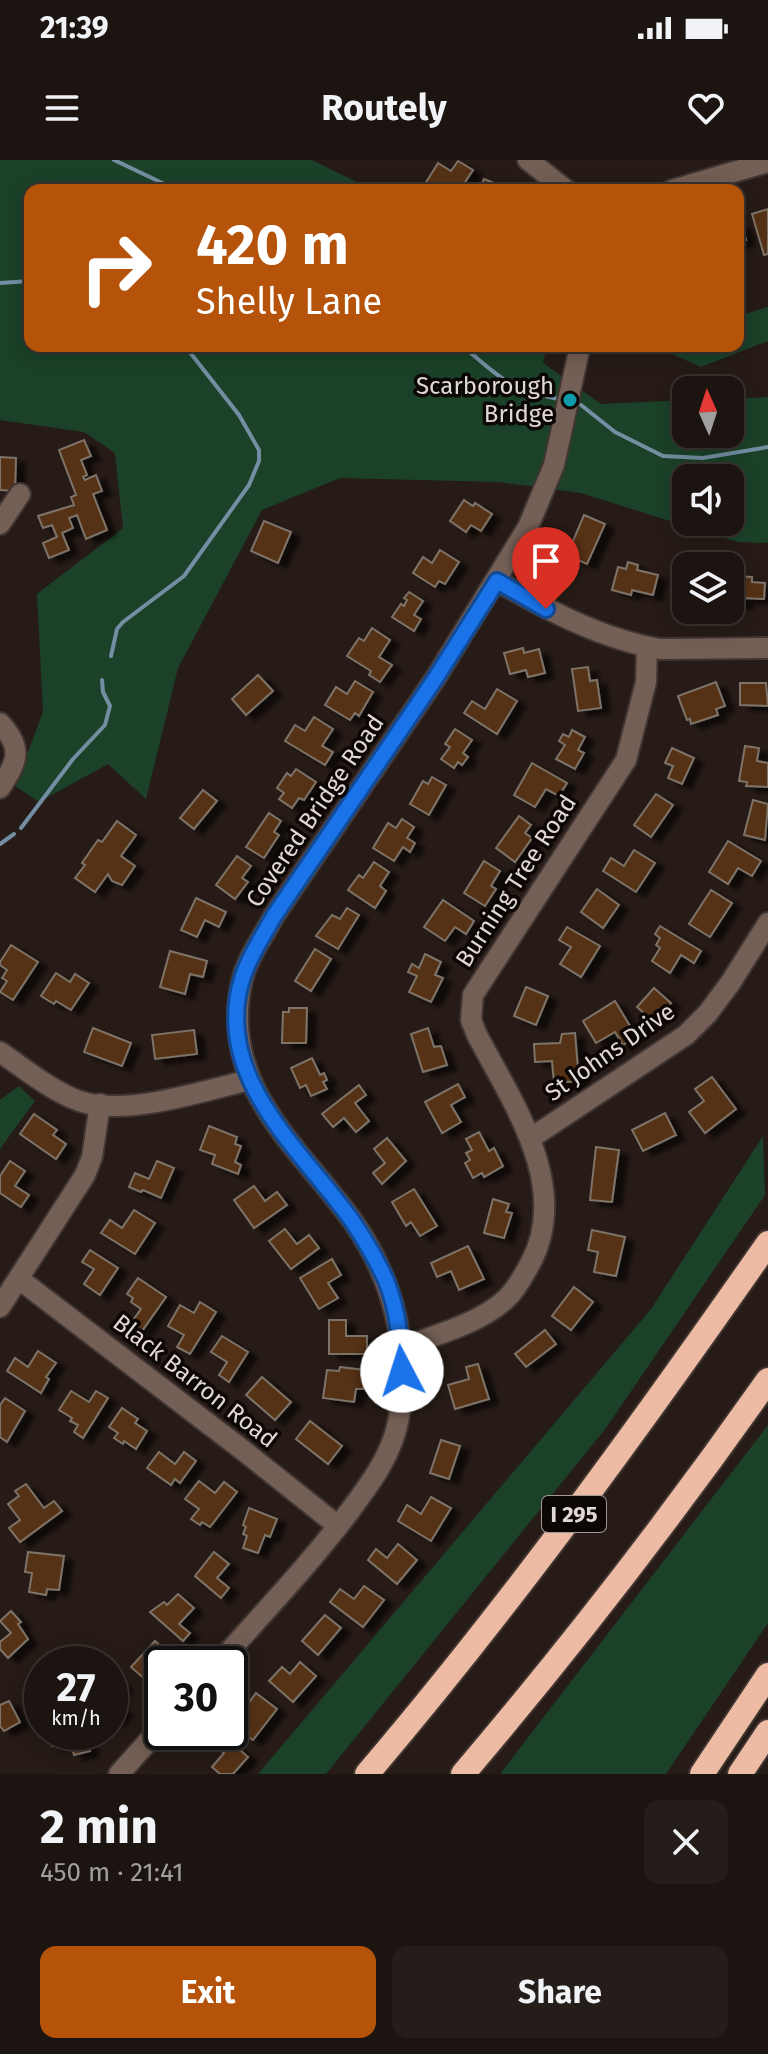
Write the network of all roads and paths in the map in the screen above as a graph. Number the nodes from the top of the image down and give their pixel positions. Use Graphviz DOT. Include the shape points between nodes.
graph roads {
  1 [pos="528,160"];
  2 [pos="756,163"];
  3 [pos="558,184"];
  4 [pos="691,184"];
  5 [pos="579,352"];
  6 [pos="20,494"];
  7 [pos="0,524"];
  8 [pos="497,581"];
  9 [pos="647,647"];
  10 [pos="768,648"];
  11 [pos="4,727"];
  12 [pos="0,788"];
  13 [pos="768,923"];
  14 [pos="0,1052"];
  15 [pos="250,1080"];
  16 [pos="100,1104"];
  17 [pos="531,1138"];
  18 [pos="768,1243"];
  19 [pos="19,1279"];
  20 [pos="0,1307"];
  21 [pos="401,1348"];
  22 [pos="768,1380"];
  23 [pos="338,1526"];
  24 [pos="234,1646"];
  25 [pos="768,1675"];
  26 [pos="768,1732"];
  27 [pos="144,1746"];
  28 [pos="119,1774"];
  29 [pos="367,1774"];
  30 [pos="463,1774"];
  31 [pos="702,1774"];
  32 [pos="740,1774"];
  1 -- 3 [label="street"];
  2 -- 4 [label="street"];
  5 -- 8 [label="street, Covered Bridge Road" via="543,496"];
  6 -- 7 [label="street"];
  8 -- 9 [label="street" via="546,609"];
  8 -- 15 [label="street, Covered Bridge Road" via="251,956 242,978 238,1029"];
  9 -- 10 [label="street"];
  9 -- 17 [label="street, Burning Tree Road" via="646,682 626,760 473,995 471,1020 477,1035"];
  11 -- 12 [label="street" via="15,744 15,765"];
  13 -- 17 [label="street, St Johns Drive" via="731,982 686,1035"];
  14 -- 16 [label="street" via="60,1092"];
  15 -- 16 [label="street" via="142,1104"];
  15 -- 21 [label="street, Covered Bridge Road" via="282,1134 354,1223 383,1272"];
  16 -- 19 [label="street" via="85,1175"];
  17 -- 21 [label="street, Burning Tree Road" via="542,1181 543,1234 519,1285 477,1318"];
  18 -- 29 [label="highway, I 295" via="548,1548"];
  19 -- 20 [label="street"];
  19 -- 23 [label="street, Black Barron Road"];
  21 -- 23 [label="street, Covered Bridge Road" via="403,1394 390,1449"];
  22 -- 30 [label="highway" via="706,1468"];
  23 -- 24 [label="street, Covered Bridge Road"];
  25 -- 31 [label="highway"];
  26 -- 32 [label="highway"];
  27 -- 28 [label="street"];
}
